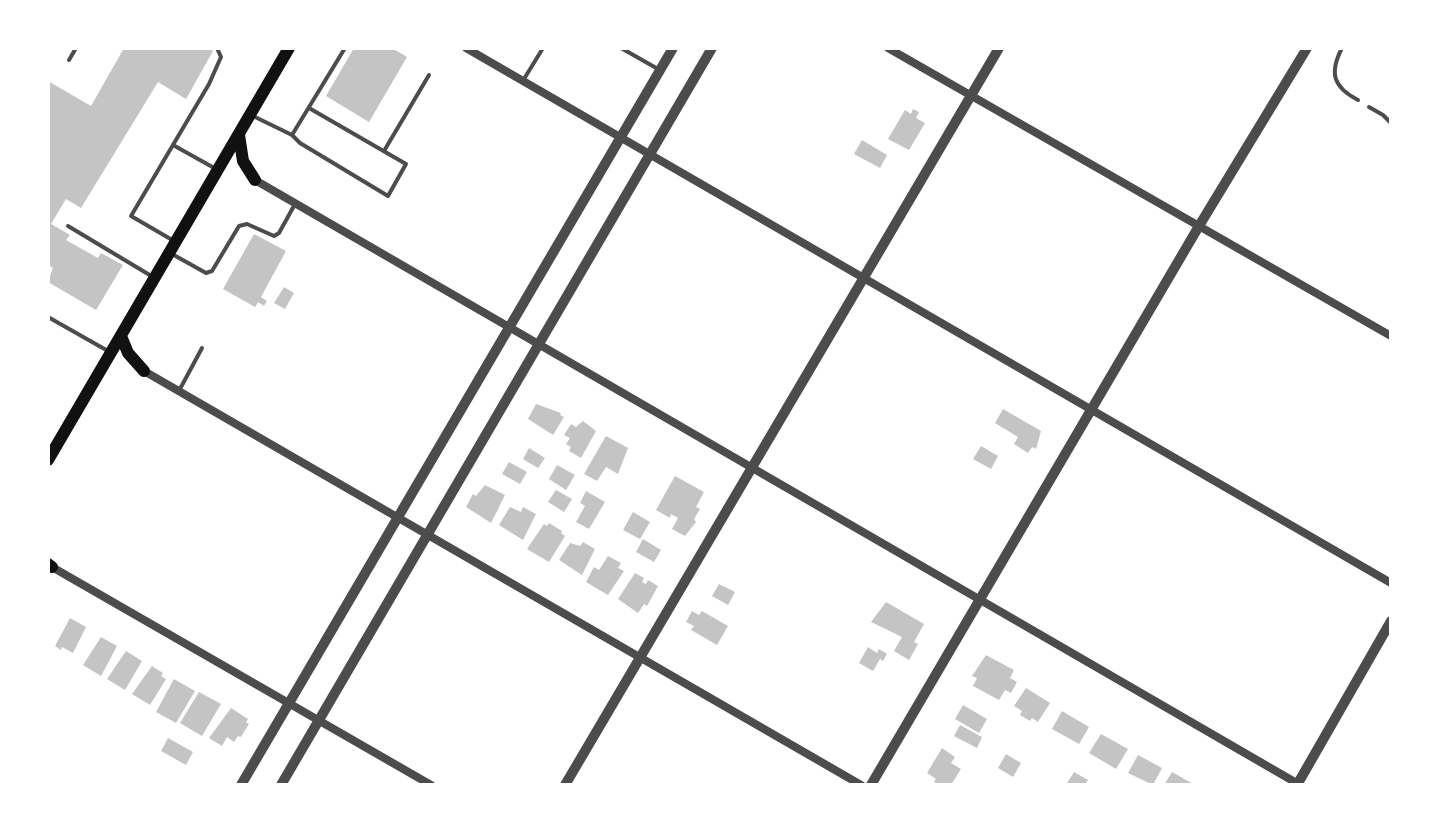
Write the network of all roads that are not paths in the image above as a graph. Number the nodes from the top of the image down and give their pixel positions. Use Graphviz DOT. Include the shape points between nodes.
graph roads {
  1 [pos="76,48"];
  2 [pos="217,48"];
  3 [pos="289,48"];
  4 [pos="345,48"];
  5 [pos="466,48"];
  6 [pos="543,48"];
  7 [pos="621,48"];
  8 [pos="673,48"];
  9 [pos="712,48"];
  10 [pos="888,48"];
  11 [pos="999,48"];
  12 [pos="1307,48"];
  13 [pos="1342,48"];
  14 [pos="478,51"];
  15 [pos="69,60"];
  16 [pos="660,71"];
  17 [pos="429,75"];
  18 [pos="522,81"];
  19 [pos="970,95"];
  20 [pos="1358,100"];
  21 [pos="1369,107"];
  22 [pos="309,108"];
  23 [pos="251,115"];
  24 [pos="1391,123"];
  25 [pos="239,135"];
  26 [pos="292,135"];
  27 [pos="621,138"];
  28 [pos="173,145"];
  29 [pos="384,151"];
  30 [pos="650,155"];
  31 [pos="218,171"];
  32 [pos="255,180"];
  33 [pos="295,203"];
  34 [pos="68,226"];
  35 [pos="1199,226"];
  36 [pos="173,247"];
  37 [pos="155,278"];
  38 [pos="862,278"];
  39 [pos="48,317"];
  40 [pos="509,328"];
  41 [pos="121,336"];
  42 [pos="1391,336"];
  43 [pos="539,345"];
  44 [pos="202,348"];
  45 [pos="111,353"];
  46 [pos="144,371"];
  47 [pos="179,392"];
  48 [pos="1091,409"];
  49 [pos="48,460"];
  50 [pos="751,467"];
  51 [pos="397,518"];
  52 [pos="427,535"];
  53 [pos="50,565"];
  54 [pos="1391,583"];
  55 [pos="980,599"];
  56 [pos="1391,621"];
  57 [pos="639,658"];
  58 [pos="289,703"];
  59 [pos="319,720"];
  60 [pos="241,785"];
  61 [pos="281,785"];
  62 [pos="431,785"];
  63 [pos="565,785"];
  64 [pos="861,785"];
  65 [pos="871,785"];
  66 [pos="1298,785"];
  1 -- 15 [label="lane"];
  2 -- 28 [label="lane" via="221,57"];
  3 -- 23 [label="main road"];
  4 -- 22 [label="lane"];
  5 -- 14 [label="street"];
  6 -- 18 [label="lane"];
  7 -- 16 [label="lane"];
  8 -- 16 [label="street"];
  9 -- 30 [label="street"];
  10 -- 19 [label="street"];
  11 -- 19 [label="street"];
  12 -- 35 [label="street"];
  13 -- 20 [label="lane" via="1335,76 1339,88"];
  14 -- 18 [label="street"];
  16 -- 27 [label="street"];
  17 -- 29 [label="lane"];
  18 -- 27 [label="street"];
  19 -- 35 [label="street"];
  19 -- 38 [label="street"];
  21 -- 24 [label="lane"];
  22 -- 26 [label="lane"];
  22 -- 29 [label="lane"];
  23 -- 25 [label="main road"];
  23 -- 26 [label="lane"];
  25 -- 31 [label="main road"];
  25 -- 32 [label="main road" via="243,161"];
  26 -- 29 [label="lane" via="388,196 406,164"];
  27 -- 30 [label="street"];
  27 -- 40 [label="street"];
  28 -- 31 [label="lane"];
  28 -- 36 [label="lane" via="131,216"];
  30 -- 38 [label="street"];
  30 -- 43 [label="street"];
  31 -- 36 [label="main road"];
  32 -- 33 [label="street"];
  33 -- 36 [label="lane" via="274,236 247,224 239,226 212,271 206,273"];
  33 -- 40 [label="street"];
  34 -- 37 [label="lane"];
  35 -- 42 [label="street"];
  35 -- 48 [label="street"];
  36 -- 37 [label="main road"];
  37 -- 41 [label="main road"];
  38 -- 48 [label="street"];
  38 -- 50 [label="street"];
  39 -- 45 [label="lane"];
  40 -- 43 [label="street"];
  40 -- 51 [label="street"];
  41 -- 45 [label="main road"];
  41 -- 46 [label="main road"];
  43 -- 50 [label="street"];
  43 -- 52 [label="street"];
  44 -- 47 [label="lane"];
  45 -- 49 [label="main road"];
  46 -- 47 [label="street"];
  47 -- 51 [label="street"];
  48 -- 54 [label="street"];
  48 -- 55 [label="street"];
  50 -- 55 [label="street"];
  50 -- 57 [label="street"];
  51 -- 52 [label="street"];
  51 -- 58 [label="street"];
  52 -- 57 [label="street"];
  52 -- 59 [label="street"];
  53 -- 58 [label="street"];
  55 -- 65 [label="street"];
  55 -- 66 [label="street"];
  56 -- 66 [label="street"];
  57 -- 63 [label="street"];
  57 -- 64 [label="street"];
  58 -- 59 [label="street"];
  58 -- 60 [label="street"];
  59 -- 61 [label="street"];
  59 -- 62 [label="street"];
}
